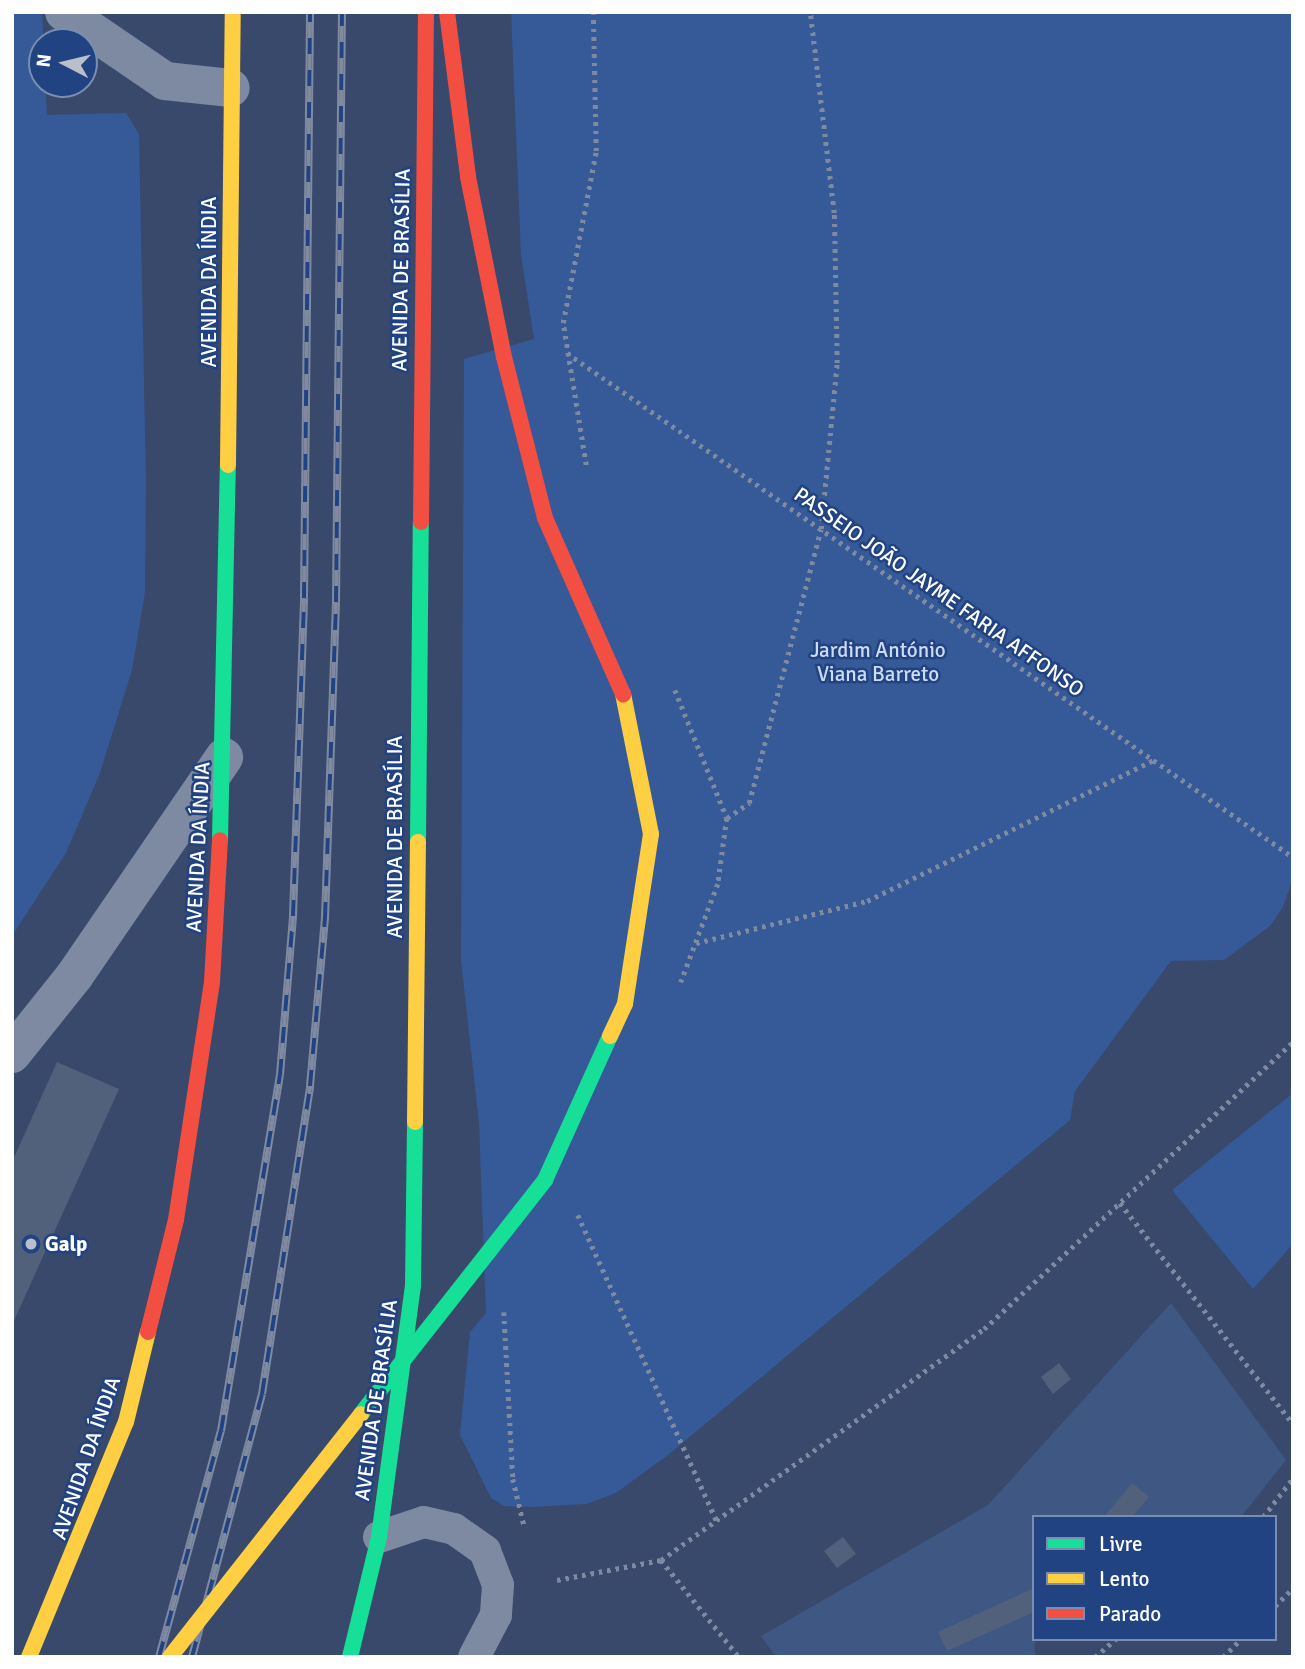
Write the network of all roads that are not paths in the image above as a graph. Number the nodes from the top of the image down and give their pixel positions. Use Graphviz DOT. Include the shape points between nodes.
graph roads {
  1 [pos="64,12"];
  2 [pos="233,12"];
  3 [pos="426,12"];
  4 [pos="447,12"];
  5 [pos="231,88"];
  6 [pos="224,757"];
  7 [pos="12,1054"];
  8 [pos="379,1537"];
  9 [pos="29,1657"];
  10 [pos="170,1657"];
  11 [pos="350,1657"];
  12 [pos="474,1657"];
  1 -- 5 [label="street" via="165,81"];
  2 -- 5 [label="main road, AVENIDA DA ÍNDIA"];
  3 -- 8 [label="main road, AVENIDA DE BRASÍLIA" via="413,1286"];
  4 -- 10 [label="main road, bridge" via="468,177 504,357 545,518 623,693 651,834 625,1004 545,1180"];
  5 -- 6 [label="main road, AVENIDA DA ÍNDIA"];
  6 -- 7 [label="street" via="75,975"];
  6 -- 9 [label="main road, AVENIDA DA ÍNDIA" via="212,982 176,1220 126,1422"];
  8 -- 11 [label="main road, AVENIDA DE BRASÍLIA"];
  8 -- 12 [label="lane" via="424,1522 454,1530 485,1551 498,1585 496,1615"];
}
